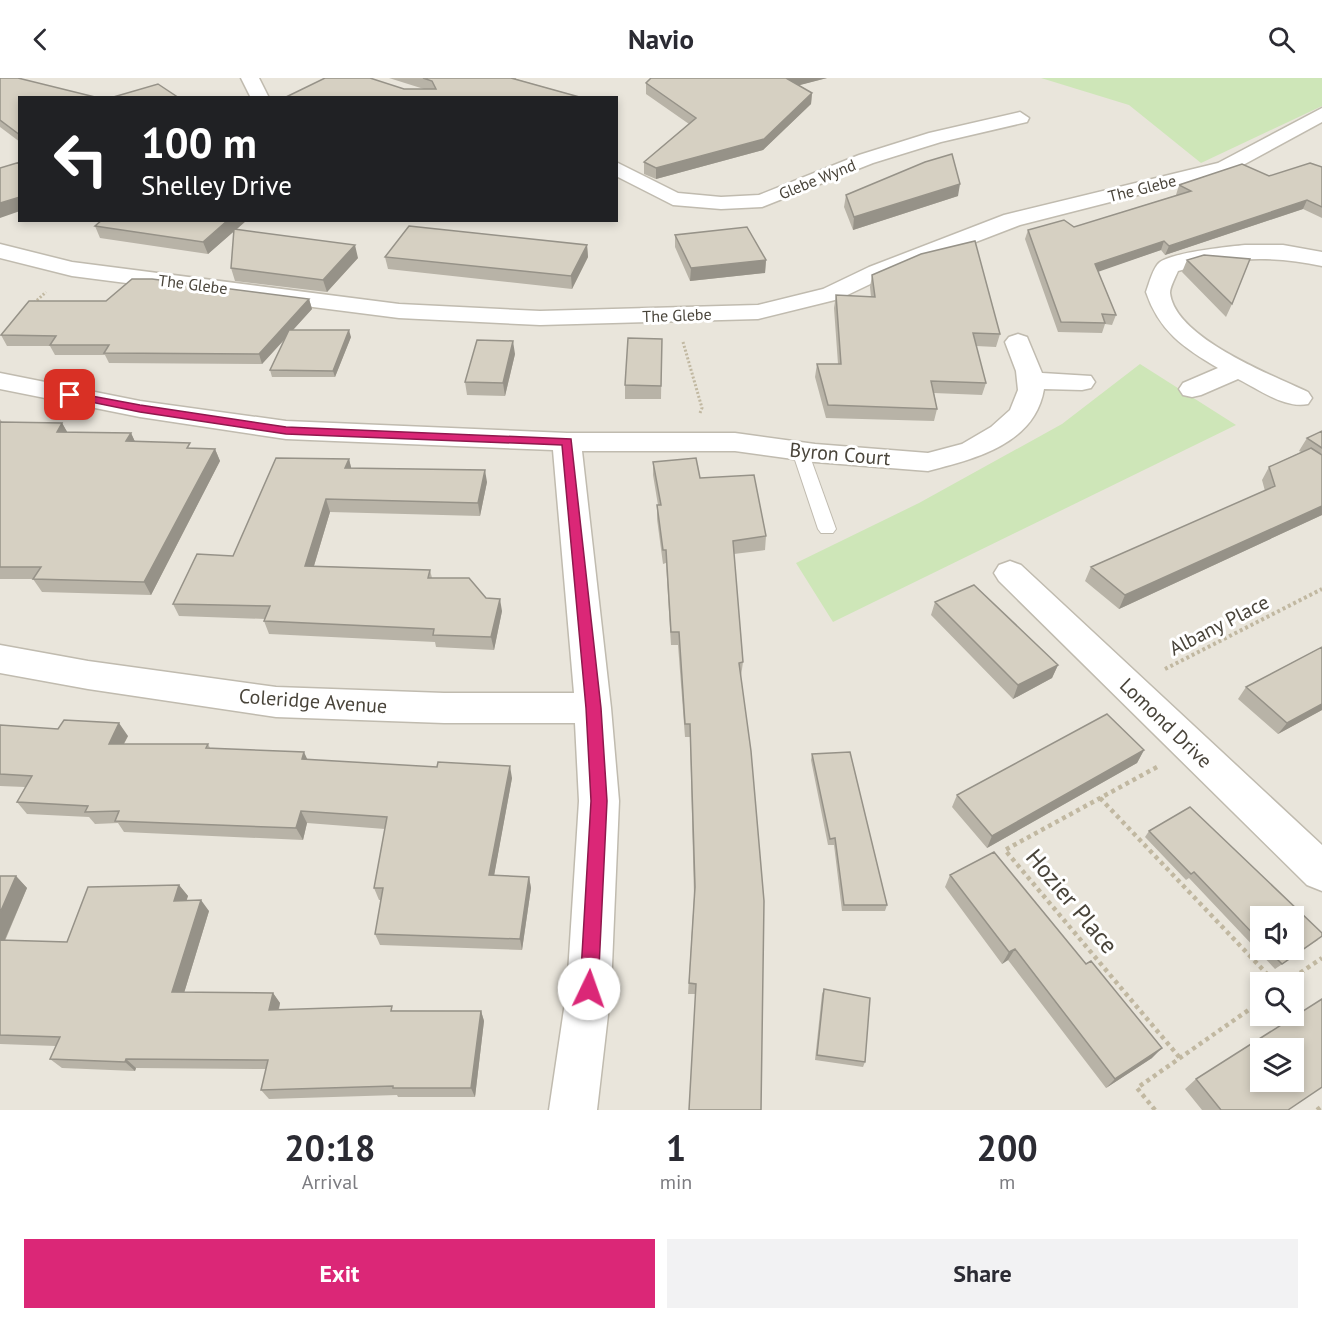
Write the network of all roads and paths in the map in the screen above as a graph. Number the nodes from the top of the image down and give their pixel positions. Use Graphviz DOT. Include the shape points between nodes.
graph roads {
  1 [pos="250,78"];
  2 [pos="259,96"];
  3 [pos="1322,114"];
  4 [pos="1020,118"];
  5 [pos="618,169"];
  6 [pos="0,251"];
  7 [pos="1319,253"];
  8 [pos="72,269"];
  9 [pos="29,309"];
  10 [pos="676,316"];
  11 [pos="1018,342"];
  12 [pos="1236,367"];
  13 [pos="1030,380"];
  14 [pos="0,381"];
  15 [pos="1082,382"];
  16 [pos="1192,389"];
  17 [pos="1298,398"];
  18 [pos="567,442"];
  19 [pos="690,442"];
  20 [pos="800,451"];
  21 [pos="827,529"];
  22 [pos="1010,573"];
  23 [pos="1322,589"];
  24 [pos="0,659"];
  25 [pos="1129,688"];
  26 [pos="593,708"];
  27 [pos="1191,747"];
  28 [pos="1100,798"];
  29 [pos="1322,872"];
  30 [pos="1322,958"];
  31 [pos="1265,972"];
  32 [pos="1302,972"];
  33 [pos="1250,1009"];
  34 [pos="1180,1058"];
  35 [pos="1322,1106"];
  36 [pos="573,1110"];
  37 [pos="1155,1110"];
  38 [pos="1317,1110"];
  1 -- 2 [label="street"];
  3 -- 10 [label="street, The Glebe" via="1225,167 1012,220 831,294 758,312"];
  4 -- 5 [label="street, Glebe Wynd" via="936,137 866,159 762,201 674,200"];
  6 -- 8 [label="street, The Glebe"];
  7 -- 12 [label="street" via="1264,250 1205,255 1168,267 1158,292 1167,316 1186,336"];
  8 -- 9 [label="path"];
  8 -- 10 [label="street, The Glebe" via="399,311 540,318"];
  10 -- 19 [label="path" via="702,408"];
  11 -- 13 [label="street, Byron Court"];
  12 -- 16 [label="street" via="1223,377"];
  12 -- 17 [label="street"];
  13 -- 15 [label="street"];
  13 -- 20 [label="street, Byron Court" via="1023,414 1001,433 953,457 928,462"];
  14 -- 18 [label="street, Byron Court" via="140,409 286,430"];
  18 -- 19 [label="street, Byron Court"];
  18 -- 26 [label="street"];
  19 -- 20 [label="street, Byron Court" via="735,442"];
  20 -- 21 [label="lane"];
  22 -- 25 [label="street, Lomond Drive"];
  23 -- 25 [label="path, Albany Place"];
  24 -- 26 [label="street, Coleridge Avenue" via="276,702"];
  25 -- 27 [label="street, Lomond Drive"];
  26 -- 36 [label="street" via="598,813 589,989"];
  27 -- 28 [label="path, Hozier Place"];
  27 -- 29 [label="street, Lomond Drive"];
  28 -- 31 [label="path"];
  28 -- 34 [label="path, Hozier Place" via="1005,850"];
  30 -- 32 [label="path"];
  33 -- 34 [label="path"];
  34 -- 37 [label="path" via="1137,1088"];
  35 -- 38 [label="path"];
}
